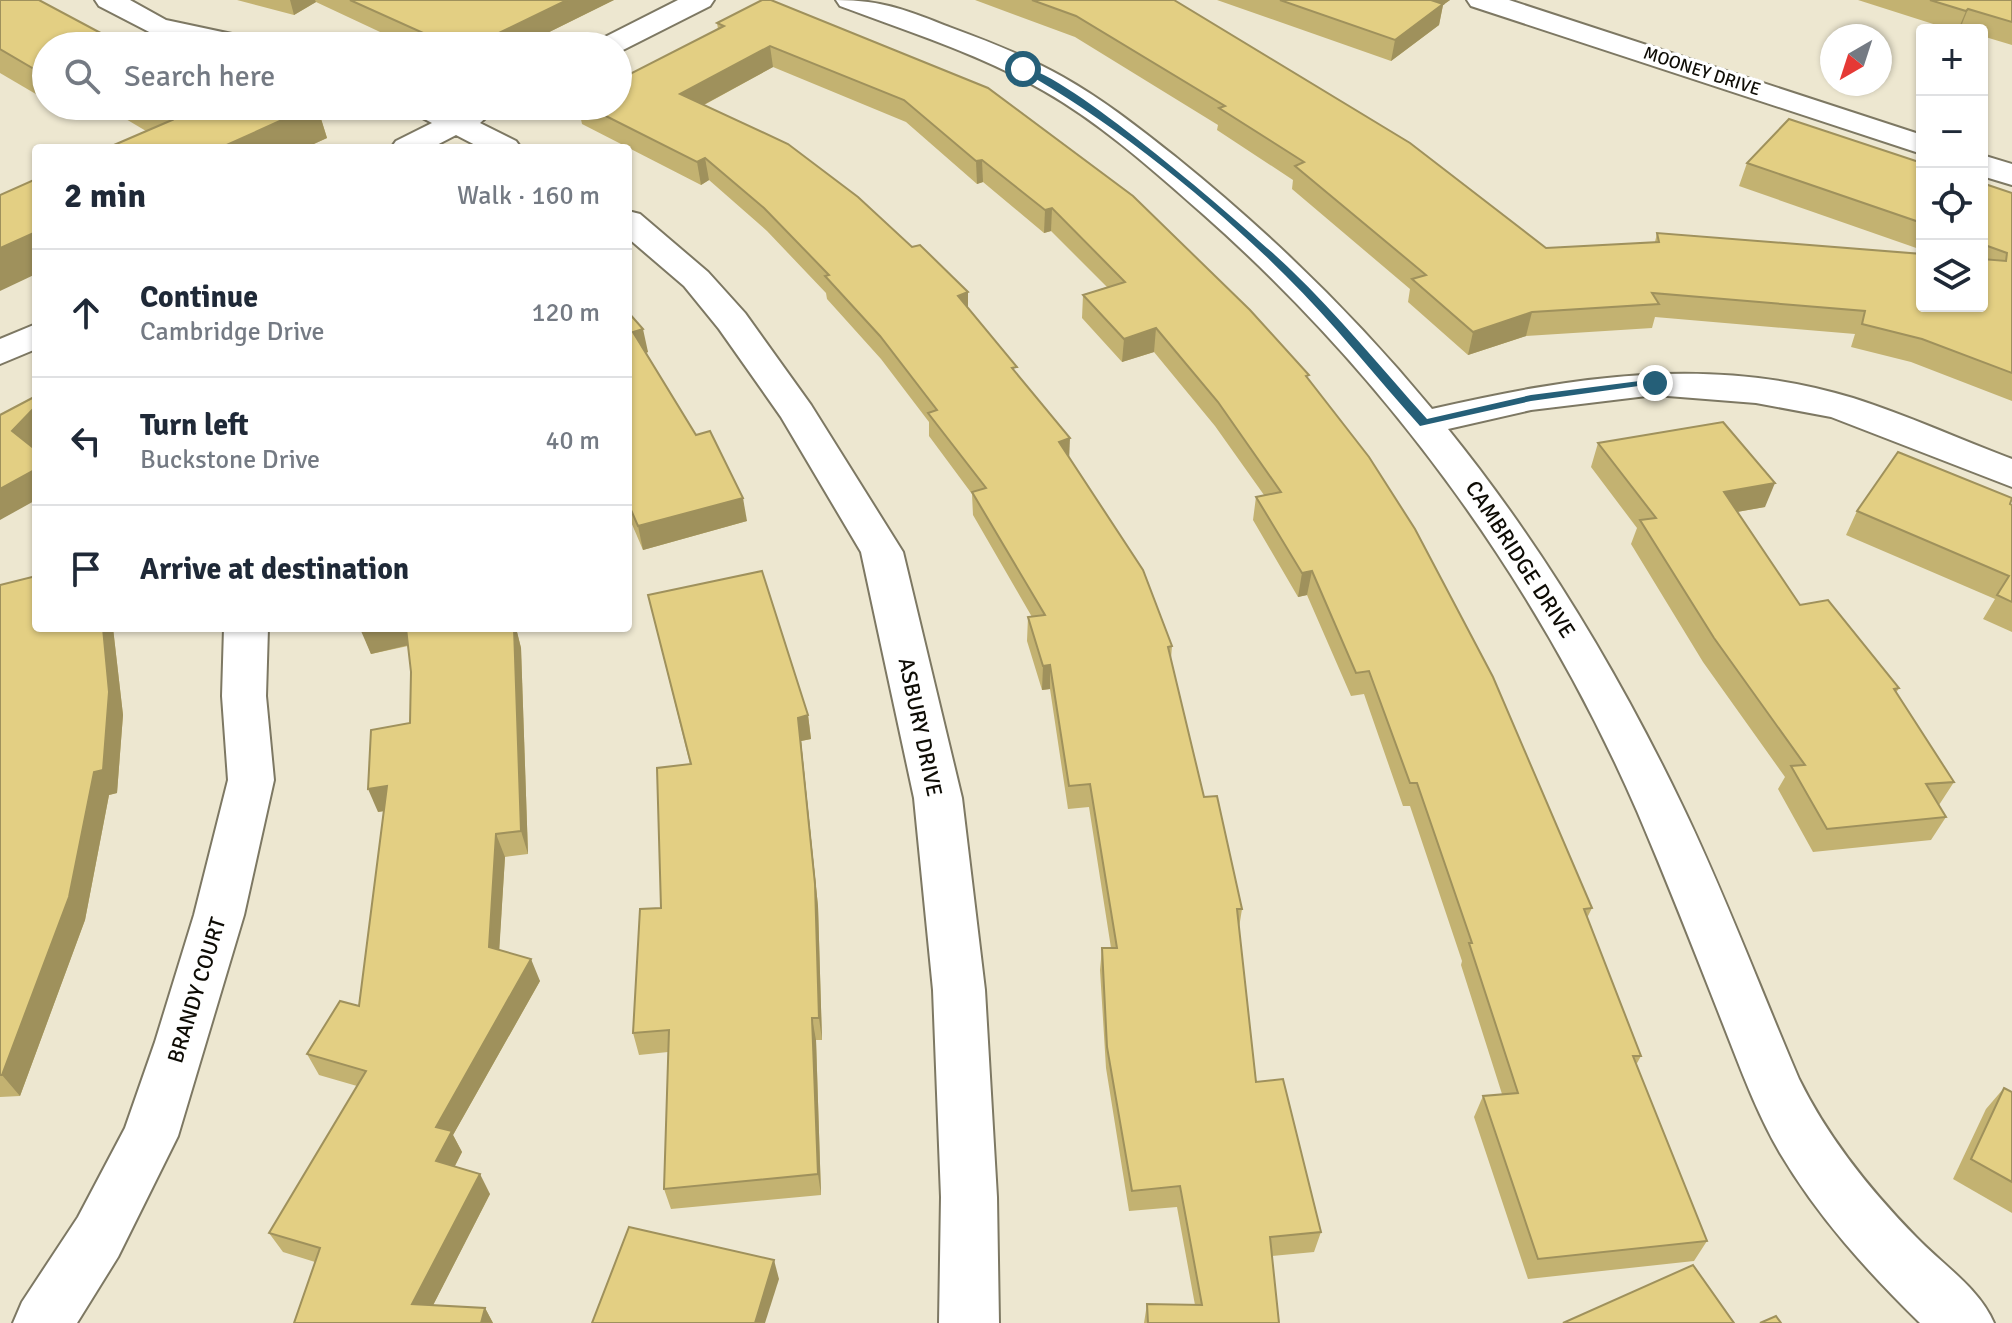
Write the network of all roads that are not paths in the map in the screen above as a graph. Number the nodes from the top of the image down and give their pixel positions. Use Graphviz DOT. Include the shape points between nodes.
graph roads {
  1 [pos="109,0"];
  2 [pos="700,0"];
  3 [pos="850,0"];
  4 [pos="1481,0"];
  5 [pos="181,32"];
  6 [pos="632,34"];
  7 [pos="454,120"];
  8 [pos="462,120"];
  9 [pos="458,122"];
  10 [pos="1916,143"];
  11 [pos="415,144"];
  12 [pos="498,144"];
  13 [pos="1988,167"];
  14 [pos="2012,175"];
  15 [pos="632,224"];
  16 [pos="32,337"];
  17 [pos="0,353"];
  18 [pos="1424,423"];
  19 [pos="2012,474"];
  20 [pos="246,632"];
  21 [pos="43,1323"];
  22 [pos="969,1323"];
  23 [pos="1964,1323"];
  1 -- 5 [label="street" via="157,27"];
  2 -- 6 [label="street"];
  3 -- 18 [label="street, CAMBRIDGE DRIVE" via="1023,69 1110,123 1290,274"];
  4 -- 10 [label="street, MOONEY DRIVE"];
  7 -- 9 [label="street"];
  8 -- 9 [label="street"];
  9 -- 11 [label="street"];
  9 -- 12 [label="street"];
  13 -- 14 [label="street"];
  15 -- 22 [label="street, ASBURY DRIVE" via="696,279 732,321 798,413 882,552 938,798 959,990"];
  16 -- 17 [label="street"];
  18 -- 19 [label="street" via="1531,398 1655,383 1756,391 1840,407"];
  18 -- 23 [label="street, CAMBRIDGE DRIVE" via="1482,496 1569,630 1610,705 1799,1134 1880,1242"];
  20 -- 21 [label="street, BRANDY COURT" via="244,696 251,780 186,1028 150,1136 98,1237"];
}
